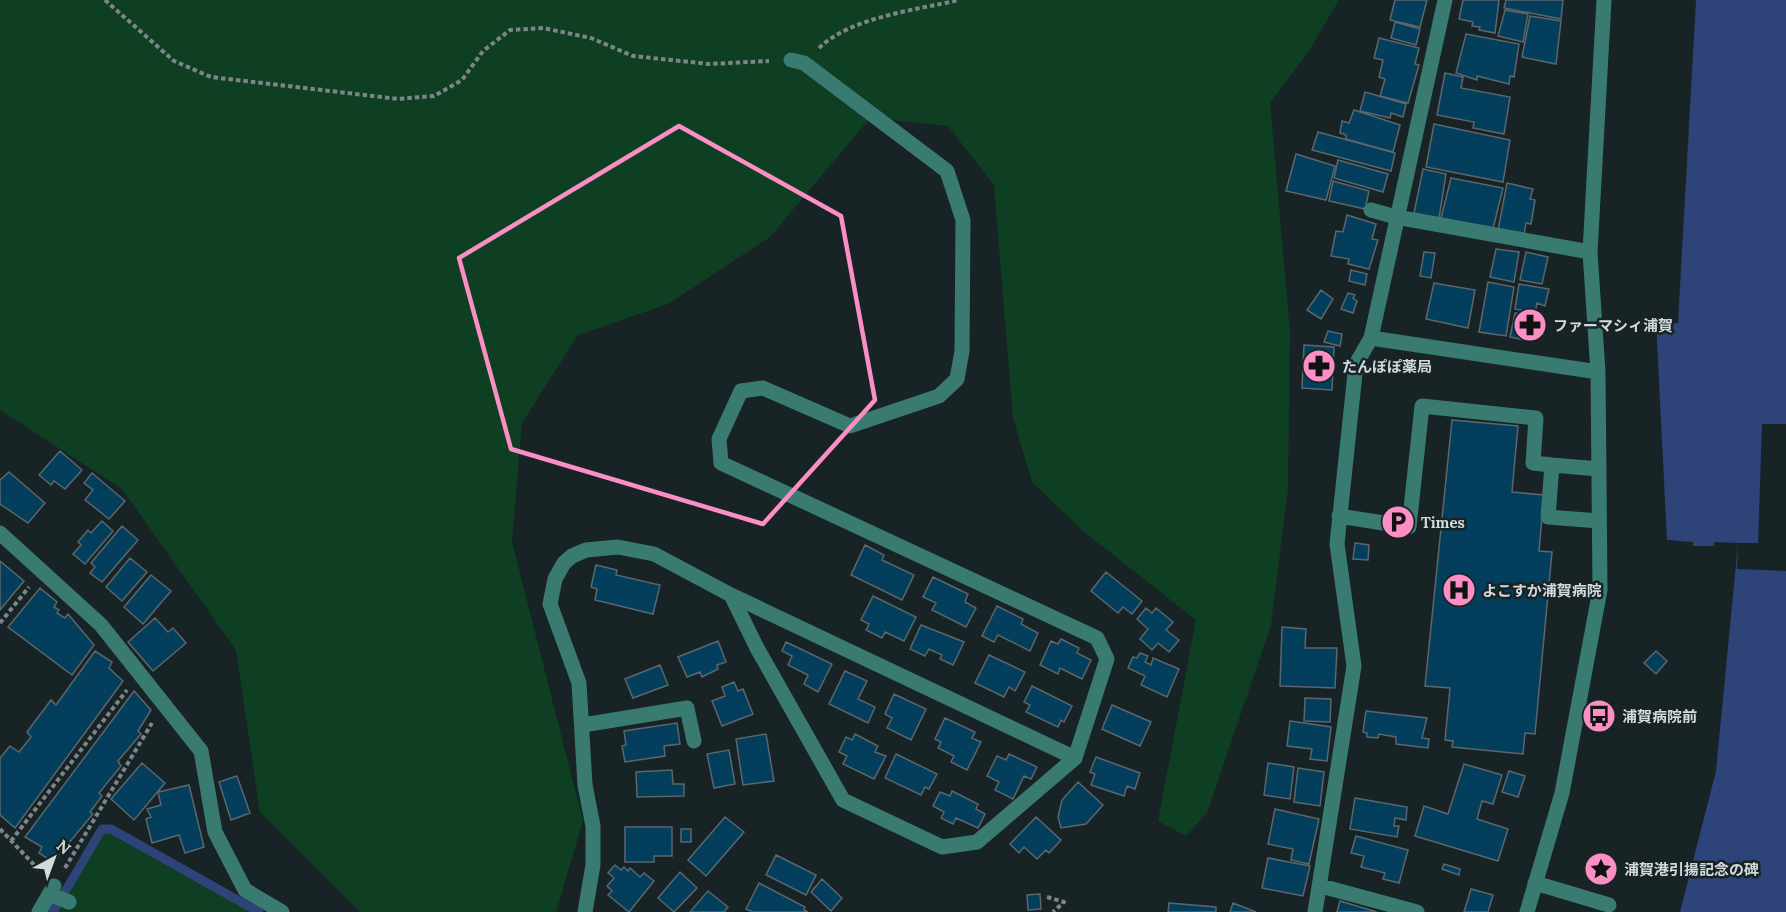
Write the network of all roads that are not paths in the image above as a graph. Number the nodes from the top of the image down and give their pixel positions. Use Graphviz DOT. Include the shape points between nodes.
graph roads {
  1 [pos="1445,0"];
  2 [pos="1604,0"];
  3 [pos="797,62"];
  4 [pos="1371,210"];
  5 [pos="1396,217"];
  6 [pos="1590,252"];
  7 [pos="1371,338"];
  8 [pos="1598,372"];
  9 [pos="1552,465"];
  10 [pos="1599,469"];
  11 [pos="1339,516"];
  12 [pos="1599,521"];
  13 [pos="0,534"];
  14 [pos="731,595"];
  15 [pos="583,725"];
  16 [pos="694,741"];
  17 [pos="1075,758"];
  18 [pos="1535,883"];
  19 [pos="1321,886"];
  20 [pos="69,902"];
  21 [pos="1609,905"];
  22 [pos="39,912"];
  23 [pos="282,912"];
  24 [pos="585,912"];
  25 [pos="1315,912"];
  26 [pos="1417,912"];
  27 [pos="1527,912"];
  1 -- 5 [label="street"];
  2 -- 6 [label="street"];
  3 -- 17 [label="street" via="947,171 963,220 962,351 957,379 939,396 850,426 763,388 741,391 719,439 721,463 1097,638 1107,659"];
  4 -- 5 [label="street"];
  5 -- 6 [label="street"];
  5 -- 7 [label="street"];
  6 -- 8 [label="street"];
  7 -- 8 [label="street"];
  7 -- 11 [label="street" via="1356,364"];
  8 -- 10 [label="street"];
  9 -- 10 [label="street"];
  9 -- 11 [label="street" via="1533,463 1536,418 1422,406 1409,526"];
  9 -- 12 [label="street" via="1548,517"];
  10 -- 12 [label="street"];
  11 -- 19 [label="street" via="1337,543 1354,666"];
  12 -- 18 [label="street" via="1600,590 1562,793"];
  13 -- 23 [label="street" via="100,626 201,751 215,832 245,890"];
  14 -- 15 [label="street" via="654,554 618,547 586,550 564,563 555,579 550,604 579,683"];
  14 -- 17 [label="street"];
  14 -- 17 [label="street" via="843,800 853,805 942,847 977,842"];
  15 -- 16 [label="street" via="687,708"];
  15 -- 24 [label="street" via="585,785 593,826 593,865"];
  18 -- 21 [label="street"];
  18 -- 27 [label="street"];
  19 -- 25 [label="street"];
  19 -- 26 [label="street"];
  20 -- 22 [label="street" via="52,890"];
}
